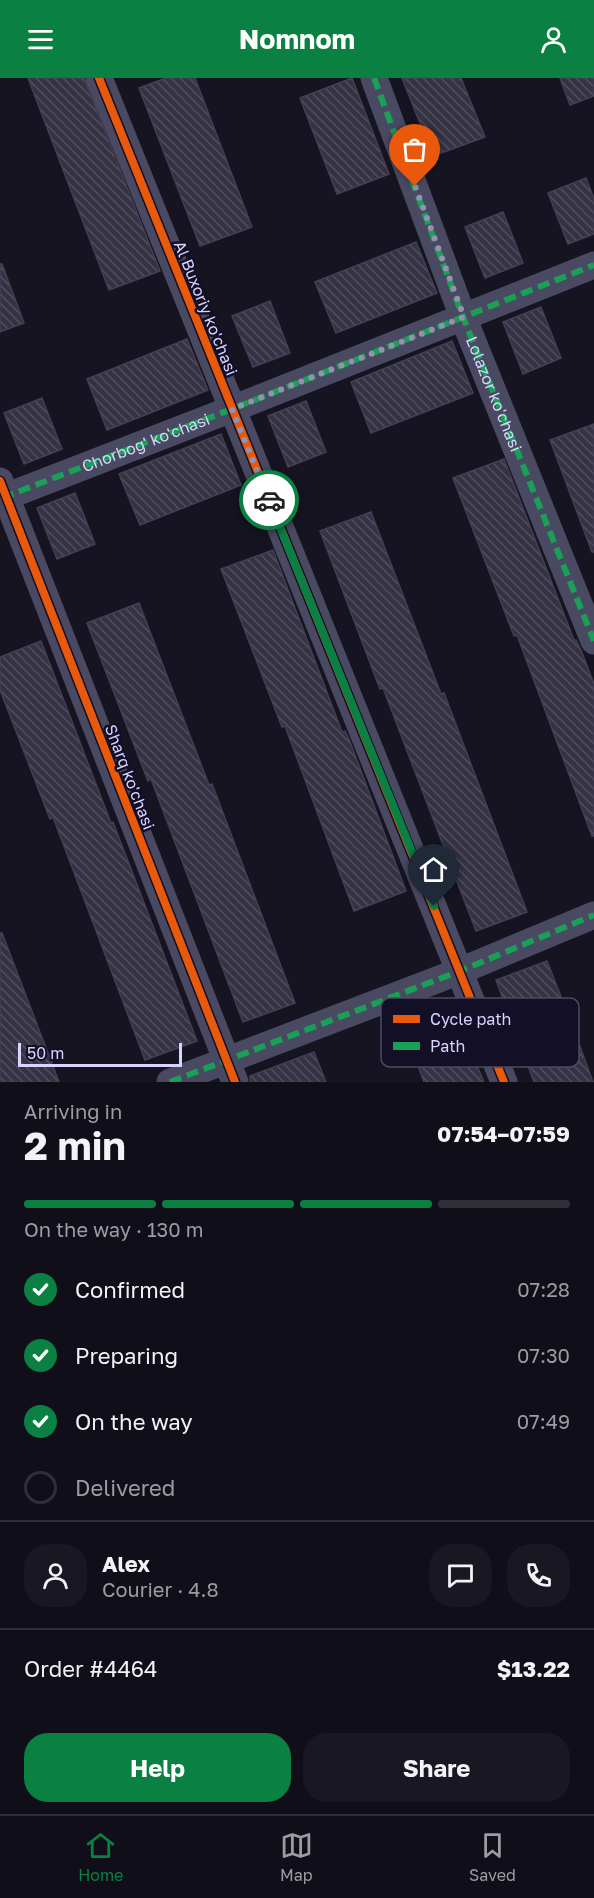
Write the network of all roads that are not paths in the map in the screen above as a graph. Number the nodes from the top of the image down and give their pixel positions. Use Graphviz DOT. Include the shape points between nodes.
graph roads {
  1 [pos="99,78"];
  2 [pos="374,78"];
  3 [pos="594,265"];
  4 [pos="464,317"];
  5 [pos="232,409"];
  6 [pos="2,492"];
  7 [pos="594,641"];
  8 [pos="594,915"];
  9 [pos="460,971"];
  10 [pos="398,998"];
  11 [pos="471,998"];
  12 [pos="381,1005"];
  13 [pos="498,1067"];
  14 [pos="230,1071"];
  15 [pos="170,1082"];
  16 [pos="504,1082"];
  1 -- 5 [label="street, Al Buxoriy ko'chasi"];
  2 -- 4 [label="street, Lolazor ko'chasi"];
  3 -- 4 [label="street, Chorbog' ko'chasi"];
  4 -- 5 [label="street, Chorbog' ko'chasi"];
  4 -- 7 [label="street, Lolazor ko'chasi"];
  5 -- 6 [label="street, Chorbog' ko'chasi"];
  5 -- 9 [label="street, Al Buxoriy ko'chasi"];
  6 -- 14 [label="street, Sharq ko'chasi"];
  8 -- 9 [label="street"];
  9 -- 10 [label="street"];
  9 -- 11 [label="street, Al Buxoriy ko'chasi"];
  12 -- 14 [label="street"];
  13 -- 16 [label="street, Al Buxoriy ko'chasi"];
  14 -- 15 [label="street"];
}
